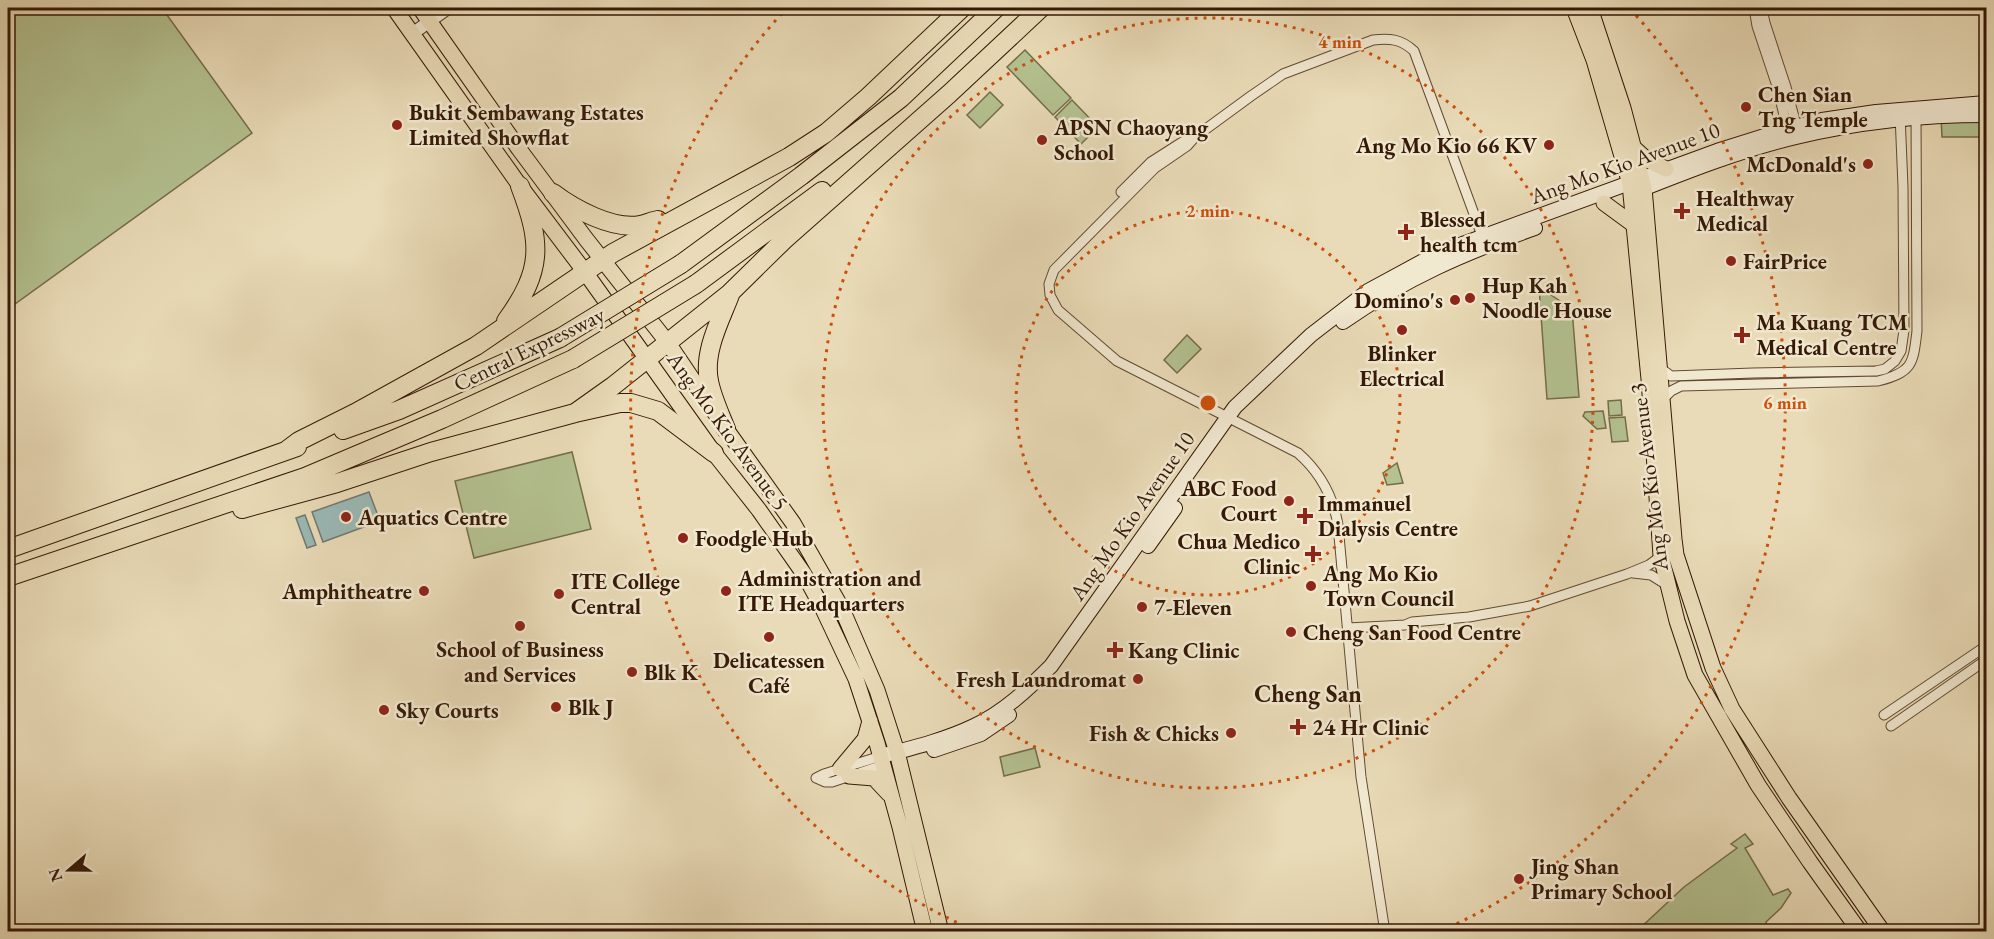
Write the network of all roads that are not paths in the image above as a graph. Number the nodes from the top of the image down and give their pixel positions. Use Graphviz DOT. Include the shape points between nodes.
graph roads {
  1 [pos="394,8"];
  2 [pos="420,8"];
  3 [pos="448,8"];
  4 [pos="962,8"];
  5 [pos="996,8"];
  6 [pos="1023,8"];
  7 [pos="1041,8"];
  8 [pos="1574,8"];
  9 [pos="1590,8"];
  10 [pos="1754,8"];
  11 [pos="1762,8"];
  12 [pos="430,21"];
  13 [pos="408,28"];
  14 [pos="440,37"];
  15 [pos="1986,104"];
  16 [pos="1916,113"];
  17 [pos="1900,114"];
  18 [pos="1986,116"];
  19 [pos="1793,132"];
  20 [pos="1634,148"];
  21 [pos="1666,169"];
  22 [pos="520,186"];
  23 [pos="1637,186"];
  24 [pos="553,194"];
  25 [pos="1604,203"];
  26 [pos="686,212"];
  27 [pos="1634,225"];
  28 [pos="1484,242"];
  29 [pos="603,260"];
  30 [pos="585,272"];
  31 [pos="730,293"];
  32 [pos="500,329"];
  33 [pos="668,343"];
  34 [pos="648,359"];
  35 [pos="1659,367"];
  36 [pos="1662,399"];
  37 [pos="575,413"];
  38 [pos="1230,420"];
  39 [pos="726,429"];
  40 [pos="287,450"];
  41 [pos="714,453"];
  42 [pos="180,520"];
  43 [pos="8,549"];
  44 [pos="1661,556"];
  45 [pos="1630,573"];
  46 [pos="8,577"];
  47 [pos="1667,585"];
  48 [pos="1348,626"];
  49 [pos="1986,646"];
  50 [pos="1986,660"];
  51 [pos="1884,715"];
  52 [pos="870,721"];
  53 [pos="1891,726"];
  54 [pos="898,756"];
  55 [pos="882,761"];
  56 [pos="845,772"];
  57 [pos="891,796"];
  58 [pos="925,932"];
  59 [pos="941,932"];
  60 [pos="1385,932"];
  61 [pos="1860,932"];
  62 [pos="1883,932"];
  1 -- 13 [label="main road, Ang Mo Kio Avenue 5"];
  2 -- 12 [label="main road, Ang Mo Kio Avenue 5"];
  2 -- 13 [label="street"];
  3 -- 12 [label="street"];
  3 -- 14 [label="street"];
  4 -- 26 [label="highway" via="826,133"];
  5 -- 40 [label="highway, Central Expressway, bridge" via="901,98 681,264 560,338 399,410"];
  6 -- 42 [label="highway, Central Expressway, bridge" via="818,195 696,284 573,359 305,477"];
  7 -- 31 [label="highway"];
  8 -- 23 [label="main road, Ang Mo Kio Avenue 3"];
  9 -- 20 [label="main road, Ang Mo Kio Avenue 3"];
  10 -- 19 [label="street"];
  11 -- 19 [label="street" via="1786,87"];
  12 -- 13 [label="street"];
  12 -- 14 [label="main road, Ang Mo Kio Avenue 5"];
  13 -- 22 [label="main road, Ang Mo Kio Avenue 5"];
  14 -- 24 [label="main road, Ang Mo Kio Avenue 5"];
  15 -- 16 [label="main road, Ang Mo Kio Avenue 10"];
  16 -- 17 [label="main road, Ang Mo Kio Avenue 10"];
  16 -- 18 [label="main road, Ang Mo Kio Avenue 10"];
  16 -- 36 [label="street" via="1917,331 1914,357 1907,369 1878,381 1681,386"];
  17 -- 19 [label="main road, Ang Mo Kio Avenue 10" via="1822,120"];
  17 -- 35 [label="street" via="1904,330 1895,361 1876,371 1845,372 1671,376"];
  19 -- 21 [label="main road, Ang Mo Kio Avenue 10"];
  19 -- 23 [label="main road, Ang Mo Kio Avenue 10"];
  20 -- 21 [label="main road"];
  20 -- 23 [label="main road, Ang Mo Kio Avenue 3"];
  21 -- 23 [label="main road, Ang Mo Kio Avenue 10"];
  22 -- 30 [label="main road, Ang Mo Kio Avenue 5"];
  22 -- 32 [label="highway" via="535,234 534,268 520,302"];
  23 -- 25 [label="main road, Ang Mo Kio Avenue 10"];
  23 -- 27 [label="main road, Ang Mo Kio Avenue 3"];
  23 -- 28 [label="main road, Ang Mo Kio Avenue 10"];
  23 -- 35 [label="main road, Ang Mo Kio Avenue 3"];
  24 -- 26 [label="highway" via="576,209 616,224 638,225"];
  24 -- 29 [label="main road, Ang Mo Kio Avenue 5"];
  25 -- 27 [label="main road"];
  25 -- 28 [label="main road, Ang Mo Kio Avenue 10"];
  26 -- 29 [label="highway"];
  27 -- 44 [label="main road, Ang Mo Kio Avenue 3"];
  28 -- 38 [label="main road, Ang Mo Kio Avenue 10" via="1405,282 1343,322"];
  28 -- 38 [label="street" via="1414,51 1398,40 1373,40 1283,75 1195,137 1151,162 1075,241 1072,250 1053,270 1050,295 1062,315 1117,361"];
  29 -- 30 [label="highway"];
  29 -- 33 [label="main road, Ang Mo Kio Avenue 5"];
  30 -- 32 [label="highway"];
  30 -- 34 [label="main road, Ang Mo Kio Avenue 5"];
  31 -- 33 [label="highway"];
  31 -- 39 [label="highway" via="708,366"];
  32 -- 40 [label="highway" via="444,365"];
  33 -- 34 [label="highway"];
  33 -- 39 [label="main road, Ang Mo Kio Avenue 5"];
  34 -- 37 [label="highway"];
  34 -- 41 [label="main road, Ang Mo Kio Avenue 5"];
  35 -- 36 [label="main road, Ang Mo Kio Avenue 3"];
  36 -- 62 [label="main road, Ang Mo Kio Avenue 3" via="1676,555 1713,668 1732,709 1789,798"];
  37 -- 41 [label="highway" via="631,403 658,411"];
  37 -- 42 [label="highway" via="253,506"];
  38 -- 48 [label="street" via="1298,453 1328,490 1338,525"];
  38 -- 54 [label="main road, Ang Mo Kio Avenue 10" via="1163,526 1058,671 1032,698 981,734"];
  39 -- 54 [label="main road, Ang Mo Kio Avenue 5" via="793,523 838,602 877,690"];
  40 -- 43 [label="highway, Central Expressway"];
  41 -- 52 [label="main road, Ang Mo Kio Avenue 5" via="804,574 841,644"];
  42 -- 46 [label="highway, Central Expressway"];
  44 -- 45 [label="street"];
  44 -- 47 [label="main road, Ang Mo Kio Avenue 3"];
  45 -- 47 [label="street" via="1652,575"];
  45 -- 48 [label="street" via="1530,606 1405,625"];
  47 -- 61 [label="main road, Ang Mo Kio Avenue 3" via="1695,675 1758,785"];
  48 -- 60 [label="street" via="1364,802"];
  49 -- 51 [label="street"];
  50 -- 53 [label="street"];
  52 -- 55 [label="main road, Ang Mo Kio Avenue 5"];
  52 -- 56 [label="main road" via="865,739"];
  54 -- 55 [label="main road, Ang Mo Kio Avenue 10"];
  54 -- 59 [label="main road, Ang Mo Kio Avenue 5"];
  55 -- 56 [label="street"];
  55 -- 57 [label="main road, Ang Mo Kio Avenue 5"];
  56 -- 57 [label="main road" via="874,778"];
  57 -- 58 [label="main road, Ang Mo Kio Avenue 5"];
}
